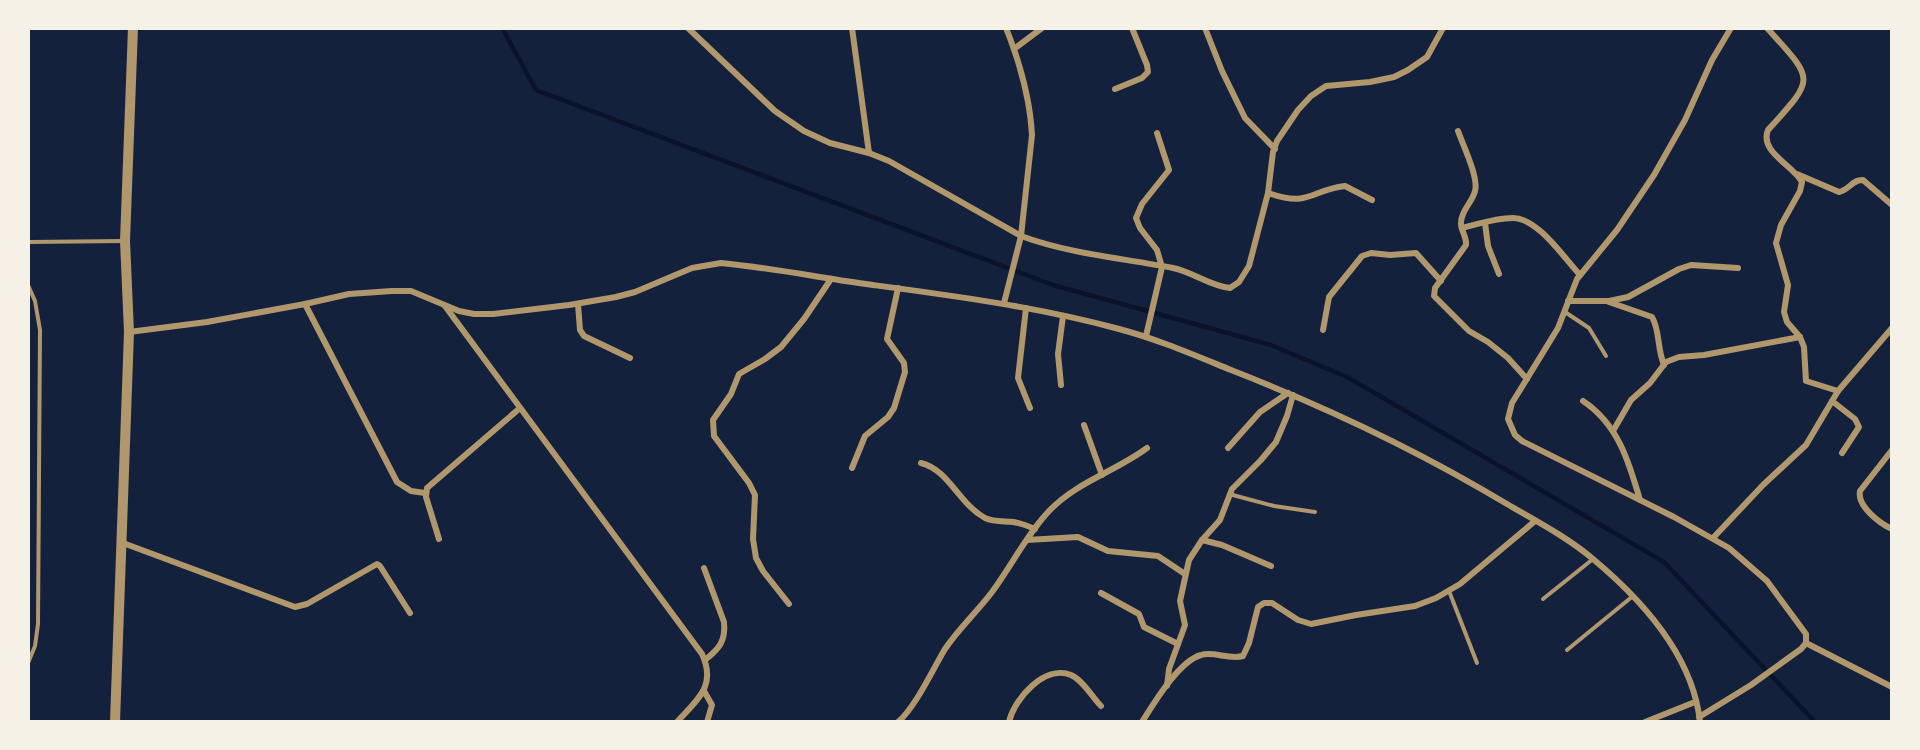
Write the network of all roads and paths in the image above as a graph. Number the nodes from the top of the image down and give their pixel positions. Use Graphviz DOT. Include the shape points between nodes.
graph roads {
  1 [pos="133,28"];
  2 [pos="688,28"];
  3 [pos="852,28"];
  4 [pos="1006,28"];
  5 [pos="1042,28"];
  6 [pos="1132,28"];
  7 [pos="1205,28"];
  8 [pos="1443,28"];
  9 [pos="1731,28"];
  10 [pos="1767,28"];
  11 [pos="1014,49"];
  12 [pos="1115,89"];
  13 [pos="1458,131"];
  14 [pos="1157,133"];
  15 [pos="1275,149"];
  16 [pos="869,153"];
  17 [pos="1796,173"];
  18 [pos="1268,193"];
  19 [pos="1372,200"];
  20 [pos="1892,206"];
  21 [pos="1485,223"];
  22 [pos="1462,228"];
  23 [pos="1021,236"];
  24 [pos="125,241"];
  25 [pos="28,242"];
  26 [pos="1162,267"];
  27 [pos="1738,268"];
  28 [pos="1499,274"];
  29 [pos="1580,275"];
  30 [pos="831,279"];
  31 [pos="1441,281"];
  32 [pos="28,285"];
  33 [pos="898,288"];
  34 [pos="1568,301"];
  35 [pos="1609,301"];
  36 [pos="1004,303"];
  37 [pos="305,304"];
  38 [pos="578,304"];
  39 [pos="445,305"];
  40 [pos="1026,308"];
  41 [pos="1565,312"];
  42 [pos="1063,316"];
  43 [pos="1892,328"];
  44 [pos="1323,330"];
  45 [pos="129,332"];
  46 [pos="1146,336"];
  47 [pos="1800,337"];
  48 [pos="1606,356"];
  49 [pos="630,358"];
  50 [pos="1664,364"];
  51 [pos="1527,379"];
  52 [pos="1061,385"];
  53 [pos="1838,391"];
  54 [pos="1291,394"];
  55 [pos="1583,401"];
  56 [pos="1832,401"];
  57 [pos="520,408"];
  58 [pos="1030,408"];
  59 [pos="1084,425"];
  60 [pos="1613,430"];
  61 [pos="1147,448"];
  62 [pos="1228,448"];
  63 [pos="1892,450"];
  64 [pos="1842,453"];
  65 [pos="921,463"];
  66 [pos="852,468"];
  67 [pos="1102,475"];
  68 [pos="425,493"];
  69 [pos="1228,494"];
  70 [pos="1640,500"];
  71 [pos="1315,513"];
  72 [pos="1535,521"];
  73 [pos="1035,529"];
  74 [pos="1892,530"];
  75 [pos="1713,538"];
  76 [pos="439,539"];
  77 [pos="1027,540"];
  78 [pos="1202,540"];
  79 [pos="123,543"];
  80 [pos="1593,559"];
  81 [pos="1271,566"];
  82 [pos="704,568"];
  83 [pos="1185,574"];
  84 [pos="1449,591"];
  85 [pos="1101,593"];
  86 [pos="1633,596"];
  87 [pos="1543,599"];
  88 [pos="789,604"];
  89 [pos="410,613"];
  90 [pos="1806,643"];
  91 [pos="1178,644"];
  92 [pos="1567,650"];
  93 [pos="705,660"];
  94 [pos="28,663"];
  95 [pos="1477,663"];
  96 [pos="1890,685"];
  97 [pos="1167,687"];
  98 [pos="704,691"];
  99 [pos="1695,702"];
  100 [pos="1101,706"];
  101 [pos="1700,719"];
  102 [pos="115,722"];
  103 [pos="677,722"];
  104 [pos="707,722"];
  105 [pos="898,722"];
  106 [pos="1009,722"];
  107 [pos="1142,722"];
  108 [pos="1646,722"];
  1 -- 24 [label="street"];
  2 -- 16 [label="street" via="775,111 830,143"];
  3 -- 16 [label="street"];
  4 -- 11 [label="street"];
  5 -- 11 [label="street"];
  6 -- 12 [label="street" via="1148,72"];
  7 -- 15 [label="street" via="1245,118"];
  8 -- 15 [label="street" via="1427,57 1394,77 1318,90 1298,110"];
  9 -- 29 [label="street" via="1654,175"];
  10 -- 17 [label="street" via="1803,70 1804,85 1799,96 1766,136 1769,148"];
  11 -- 23 [label="street" via="1027,95 1032,135"];
  13 -- 22 [label="street" via="1476,186 1461,220"];
  14 -- 26 [label="street" via="1169,170 1142,204 1137,218 1157,250"];
  15 -- 18 [label="street"];
  16 -- 23 [label="street"];
  17 -- 20 [label="street" via="1839,192 1863,180"];
  17 -- 47 [label="street" via="1802,186 1776,243 1789,291 1784,312"];
  18 -- 19 [label="street" via="1297,200 1345,186"];
  18 -- 26 [label="street" via="1249,266 1234,286 1224,288"];
  21 -- 22 [label="street"];
  21 -- 28 [label="street" via="1488,246"];
  21 -- 29 [label="street" via="1513,218 1530,223"];
  22 -- 31 [label="street" via="1466,245"];
  23 -- 26 [label="street" via="1076,252"];
  23 -- 36 [label="street"];
  24 -- 25 [label="lane"];
  24 -- 45 [label="street"];
  26 -- 46 [label="street"];
  27 -- 35 [label="street" via="1686,266 1628,297"];
  29 -- 34 [label="street"];
  30 -- 33 [label="street"];
  30 -- 38 [label="street" via="721,263 693,268 616,297"];
  30 -- 88 [label="street" via="781,347 739,374 713,420 714,436 755,495 756,558"];
  31 -- 44 [label="street" via="1416,253 1365,254 1329,297"];
  31 -- 51 [label="street" via="1433,292 1436,298 1469,331 1508,358"];
  32 -- 94 [label="lane" via="40,330 38,624"];
  33 -- 36 [label="street"];
  33 -- 66 [label="street" via="887,339 904,363 905,372 894,408 865,436"];
  34 -- 35 [label="street"];
  34 -- 41 [label="street"];
  35 -- 50 [label="street" via="1652,317"];
  36 -- 40 [label="street"];
  37 -- 39 [label="street" via="349,294 411,291"];
  37 -- 45 [label="street"];
  37 -- 68 [label="street" via="397,482 411,491"];
  38 -- 39 [label="street" via="493,314 474,314"];
  38 -- 49 [label="street" via="584,336"];
  39 -- 57 [label="street"];
  40 -- 42 [label="street"];
  40 -- 58 [label="street" via="1018,378"];
  41 -- 48 [label="lane" via="1589,328"];
  41 -- 51 [label="street"];
  42 -- 46 [label="street"];
  42 -- 52 [label="street" via="1058,354"];
  43 -- 53 [label="street"];
  45 -- 79 [label="street"];
  46 -- 54 [label="street"];
  47 -- 50 [label="street" via="1679,357"];
  47 -- 53 [label="street" via="1806,381"];
  50 -- 60 [label="street" via="1631,400"];
  51 -- 70 [label="street" via="1509,411 1515,435"];
  53 -- 56 [label="street"];
  54 -- 62 [label="street" via="1260,412"];
  54 -- 69 [label="street" via="1282,431 1272,448"];
  54 -- 72 [label="street" via="1466,479"];
  55 -- 60 [label="street"];
  56 -- 64 [label="street" via="1859,427"];
  56 -- 75 [label="street" via="1806,445"];
  57 -- 68 [label="street" via="438,477"];
  57 -- 93 [label="street"];
  59 -- 67 [label="street"];
  60 -- 70 [label="street"];
  61 -- 67 [label="street"];
  63 -- 74 [label="street" via="1859,495 1876,519"];
  65 -- 73 [label="street" via="937,469 966,504 985,518"];
  67 -- 73 [label="street" via="1064,497"];
  68 -- 76 [label="street"];
  69 -- 71 [label="lane"];
  69 -- 78 [label="street" via="1220,520"];
  70 -- 75 [label="street"];
  72 -- 80 [label="street"];
  72 -- 84 [label="street"];
  73 -- 77 [label="street"];
  75 -- 90 [label="street" via="1741,556 1767,581 1806,634"];
  77 -- 83 [label="street" via="1074,536 1108,551 1158,556"];
  77 -- 105 [label="street" via="992,592 946,647"];
  78 -- 81 [label="street"];
  78 -- 83 [label="street"];
  79 -- 89 [label="street" via="295,607 377,564"];
  79 -- 102 [label="street"];
  80 -- 86 [label="street"];
  80 -- 87 [label="lane"];
  82 -- 93 [label="street" via="725,632 721,645"];
  83 -- 91 [label="street" via="1180,601 1185,625"];
  84 -- 95 [label="lane"];
  84 -- 97 [label="street" via="1408,608 1311,624 1272,603 1264,603 1258,607 1243,656 1202,654"];
  85 -- 91 [label="street" via="1139,614 1144,627"];
  86 -- 92 [label="lane"];
  86 -- 99 [label="street" via="1668,638"];
  90 -- 96 [label="street"];
  90 -- 101 [label="street"];
  91 -- 97 [label="street"];
  93 -- 98 [label="street" via="708,674"];
  97 -- 107 [label="street"];
  98 -- 103 [label="street"];
  98 -- 104 [label="street" via="712,705"];
  99 -- 101 [label="street"];
  99 -- 108 [label="street"];
  100 -- 106 [label="street" via="1078,680 1063,673 1037,681 1027,690"];
}
